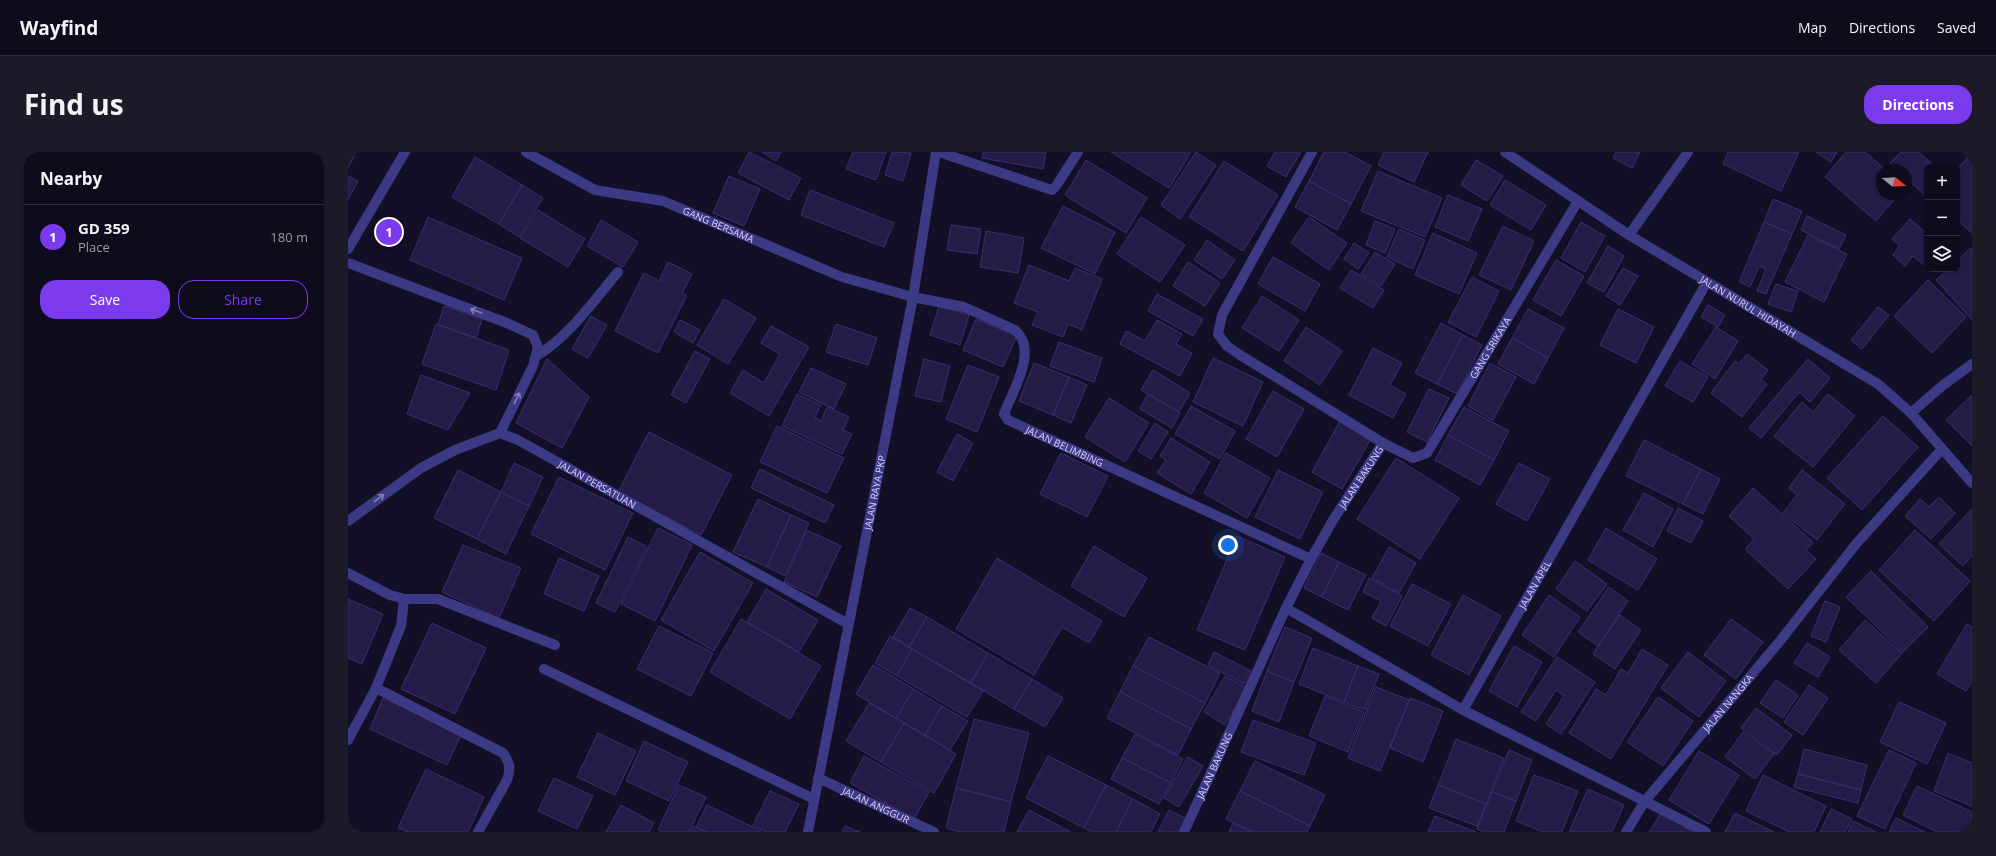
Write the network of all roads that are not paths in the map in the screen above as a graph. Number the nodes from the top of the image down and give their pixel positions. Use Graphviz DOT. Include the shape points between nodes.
graph roads {
  1 [pos="405,152"];
  2 [pos="526,152"];
  3 [pos="938,152"];
  4 [pos="1078,152"];
  5 [pos="1312,152"];
  6 [pos="1505,152"];
  7 [pos="1688,152"];
  8 [pos="1578,200"];
  9 [pos="1629,235"];
  10 [pos="348,249"];
  11 [pos="348,263"];
  12 [pos="618,272"];
  13 [pos="1707,282"];
  14 [pos="913,297"];
  15 [pos="536,356"];
  16 [pos="1972,364"];
  17 [pos="1911,413"];
  18 [pos="500,433"];
  19 [pos="1383,443"];
  20 [pos="1942,449"];
  21 [pos="1972,483"];
  22 [pos="348,521"];
  23 [pos="1311,559"];
  24 [pos="348,573"];
  25 [pos="404,599"];
  26 [pos="1286,608"];
  27 [pos="848,624"];
  28 [pos="555,645"];
  29 [pos="544,669"];
  30 [pos="376,688"];
  31 [pos="1463,710"];
  32 [pos="348,740"];
  33 [pos="818,778"];
  34 [pos="814,799"];
  35 [pos="1645,801"];
  36 [pos="478,832"];
  37 [pos="808,832"];
  38 [pos="934,832"];
  39 [pos="1184,832"];
  40 [pos="1626,832"];
  41 [pos="1706,832"];
  1 -- 10 [label="street"];
  2 -- 14 [label="street, GANG BERSAMA" via="595,190 663,201 842,277"];
  3 -- 4 [label="street" via="1052,190"];
  3 -- 14 [label="street, JALAN RAYA PKP"];
  5 -- 19 [label="street, JALAN BAKUNG" via="1222,315 1218,334 1227,346 1240,355"];
  6 -- 8 [label="street, JALAN NURUL HIDAYAH"];
  7 -- 9 [label="street"];
  8 -- 9 [label="street, JALAN NURUL HIDAYAH"];
  8 -- 19 [label="street, GANG SRIKAYA" via="1427,453 1413,458"];
  9 -- 13 [label="street, JALAN NURUL HIDAYAH"];
  15 -- 11 [label="street, one-way" via="538,347 533,335"];
  12 -- 15 [label="street" via="577,320 546,351"];
  13 -- 17 [label="street, JALAN NURUL HIDAYAH" via="1878,384"];
  13 -- 31 [label="street, JALAN APEL"];
  14 -- 23 [label="street, JALAN BELIMBING" via="964,307 1022,335 1025,346 1021,375 1004,414 1008,420"];
  14 -- 27 [label="street, JALAN RAYA PKP"];
  18 -- 15 [label="street, one-way"];
  16 -- 17 [label="street"];
  17 -- 20 [label="street, JALAN NURUL HIDAYAH"];
  22 -- 18 [label="street, one-way" via="421,468 456,450"];
  18 -- 27 [label="street, JALAN PERSATUAN" via="518,440"];
  19 -- 23 [label="street, JALAN BAKUNG"];
  20 -- 21 [label="street, JALAN NURUL HIDAYAH"];
  20 -- 35 [label="street, JALAN NANGKA" via="1856,544 1780,641"];
  23 -- 26 [label="street, JALAN BAKUNG"];
  24 -- 25 [label="street" via="390,595"];
  25 -- 28 [label="street" via="438,599"];
  25 -- 30 [label="street" via="401,626"];
  26 -- 31 [label="street"];
  26 -- 39 [label="street, JALAN BAKUNG"];
  27 -- 33 [label="street, JALAN RAYA PKP"];
  29 -- 34 [label="street"];
  30 -- 32 [label="street"];
  30 -- 36 [label="street" via="502,753 509,762 510,772 507,780"];
  31 -- 35 [label="street"];
  33 -- 34 [label="street, JALAN RAYA PKP"];
  33 -- 38 [label="street, JALAN ANGGUR"];
  34 -- 37 [label="street, JALAN RAYA PKP"];
  35 -- 40 [label="street, JALAN NANGKA"];
  35 -- 41 [label="street"];
}
